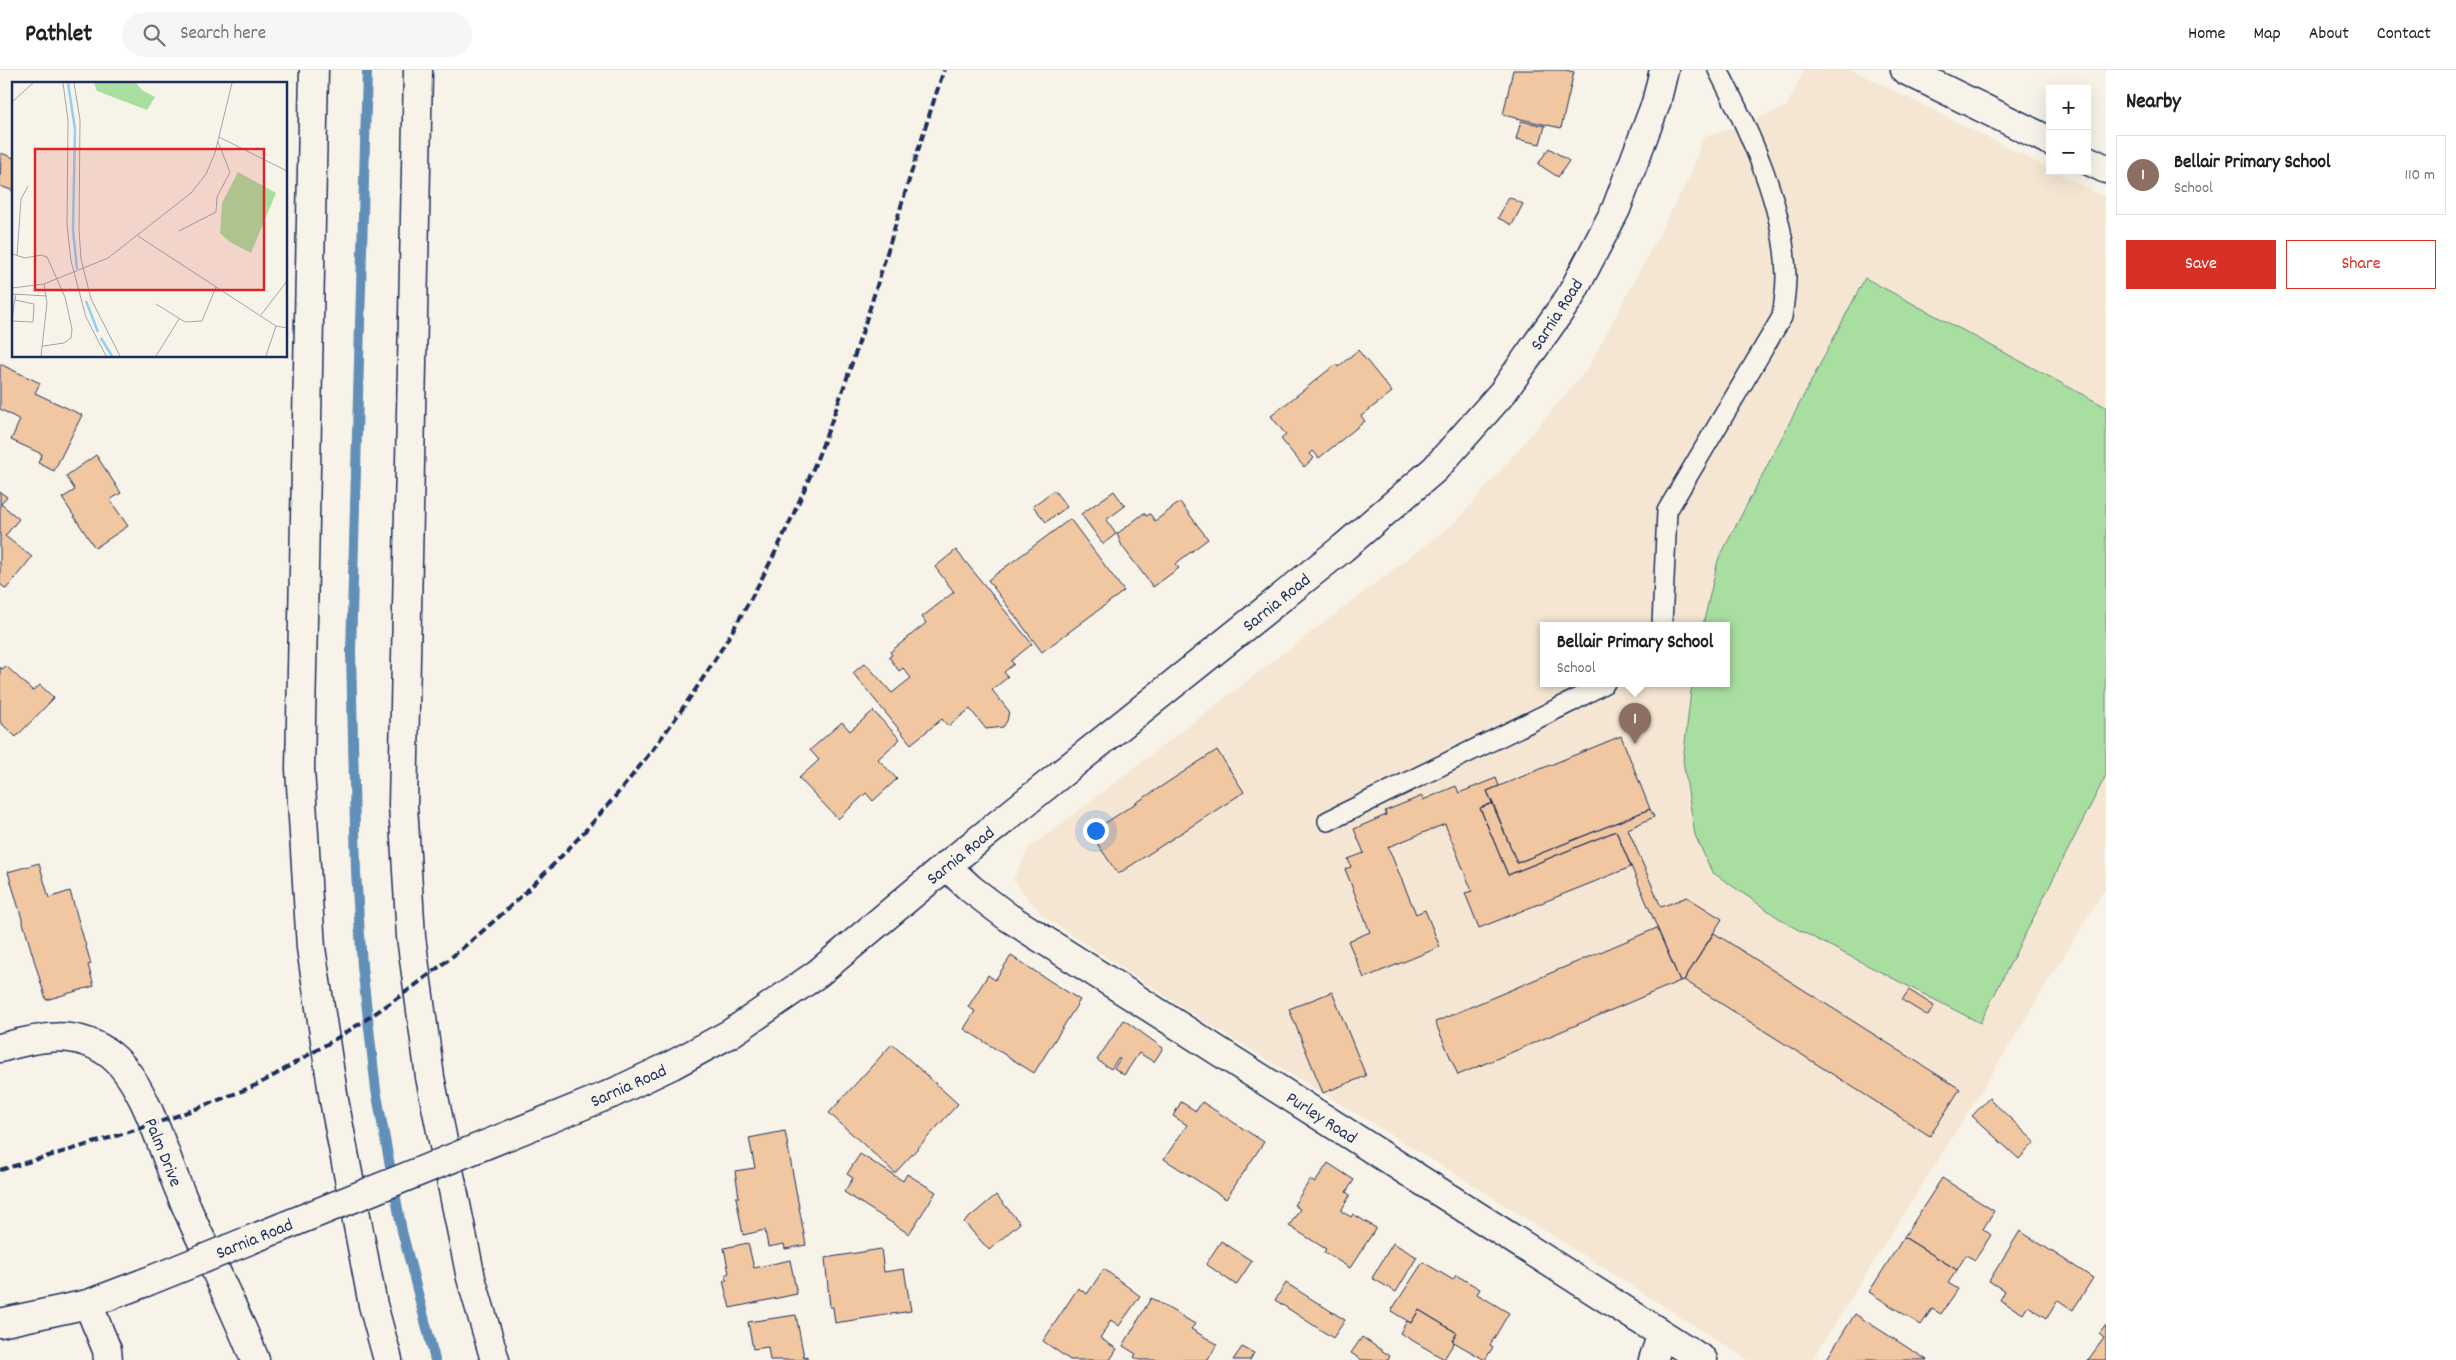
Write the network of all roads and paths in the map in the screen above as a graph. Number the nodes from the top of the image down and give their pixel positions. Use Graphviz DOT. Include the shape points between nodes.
graph roads {
  1 [pos="314,70"];
  2 [pos="418,70"];
  3 [pos="1664,70"];
  4 [pos="1718,70"];
  5 [pos="1905,70"];
  6 [pos="2046,139"];
  7 [pos="2091,162"];
  8 [pos="2106,169"];
  9 [pos="1662,622"];
  10 [pos="1598,687"];
  11 [pos="1328,821"];
  12 [pos="946,866"];
  13 [pos="0,1048"];
  14 [pos="88,1304"];
  15 [pos="0,1323"];
  16 [pos="1662,1334"];
  17 [pos="108,1360"];
  18 [pos="255,1360"];
  19 [pos="388,1360"];
  20 [pos="495,1360"];
  21 [pos="1653,1360"];
  22 [pos="1703,1360"];
  1 -- 19 [label="main road" via="300,769 311,948 373,1305"];
  2 -- 20 [label="main road" via="404,805 411,937 430,1077 471,1278"];
  3 -- 12 [label="main road, Sarnia Road" via="1656,103 1616,209 1570,297 1503,392 1435,469 1343,548"];
  4 -- 9 [label="lane" via="1739,111 1769,189 1782,234 1786,276 1782,318 1667,511"];
  5 -- 6 [label="main road"];
  7 -- 8 [label="main road"];
  10 -- 11 [label="lane"];
  12 -- 14 [label="main road, Sarnia Road, bridge" via="809,980 731,1033 672,1065 611,1094"];
  12 -- 16 [label="main road, Purley Road" via="1008,917"];
  13 -- 18 [label="main road, Palm Drive" via="58,1036 81,1040 112,1057 139,1088 181,1195"];
  14 -- 15 [label="main road, Sarnia Road"];
  14 -- 17 [label="main road"];
  16 -- 21 [label="main road"];
  16 -- 22 [label="main road, Purley Road"];
}
